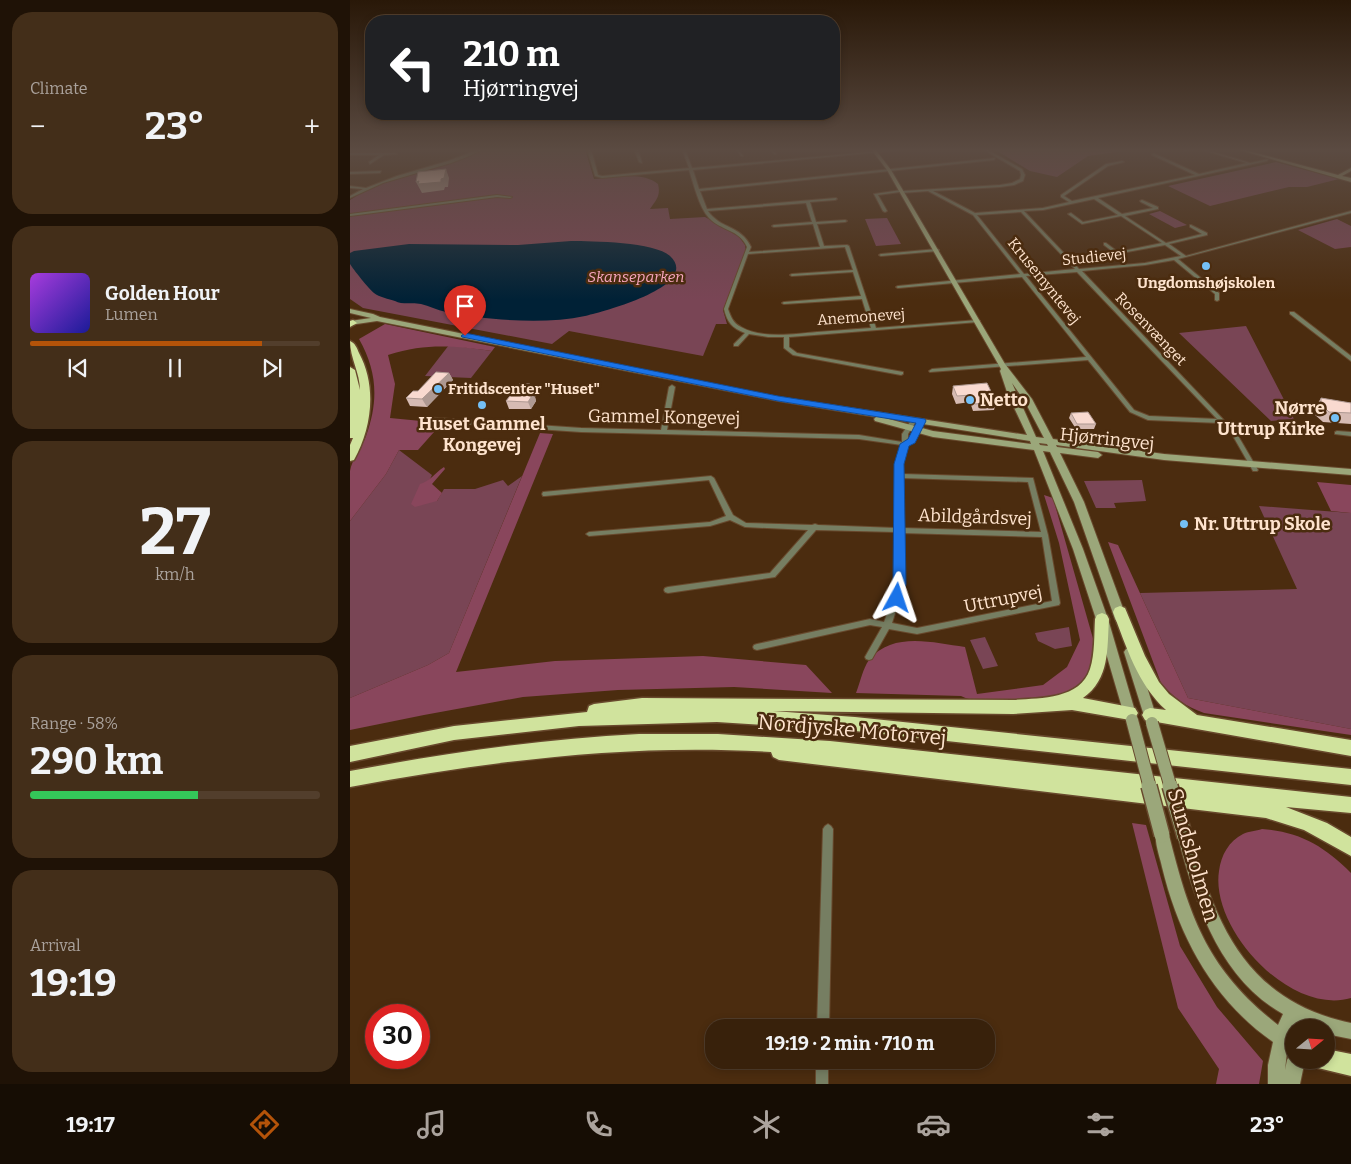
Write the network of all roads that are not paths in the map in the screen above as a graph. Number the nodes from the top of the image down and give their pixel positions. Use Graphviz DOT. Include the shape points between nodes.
graph roads {
  1 [pos="469,200"];
  2 [pos="702,200"];
  3 [pos="835,200"];
  4 [pos="879,200"];
  5 [pos="906,200"];
  6 [pos="946,200"];
  7 [pos="1067,200"];
  8 [pos="1082,200"];
  9 [pos="1098,200"];
  10 [pos="1142,201"];
  11 [pos="808,202"];
  12 [pos="1071,202"];
  13 [pos="706,210"];
  14 [pos="1021,210"];
  15 [pos="885,211"];
  16 [pos="1351,212"];
  17 [pos="974,214"];
  18 [pos="1070,214"];
  19 [pos="350,215"];
  20 [pos="1123,216"];
  21 [pos="845,221"];
  22 [pos="814,224"];
  23 [pos="774,226"];
  24 [pos="1191,226"];
  25 [pos="1105,244"];
  26 [pos="1165,244"];
  27 [pos="822,248"];
  28 [pos="936,250"];
  29 [pos="748,253"];
  30 [pos="882,255"];
  31 [pos="1185,257"];
  32 [pos="1175,259"];
  33 [pos="855,271"];
  34 [pos="1080,272"];
  35 [pos="792,275"];
  36 [pos="1025,276"];
  37 [pos="955,282"];
  38 [pos="898,287"];
  39 [pos="864,297"];
  40 [pos="1217,300"];
  41 [pos="784,303"];
  42 [pos="350,311"];
  43 [pos="1292,313"];
  44 [pos="378,319"];
  45 [pos="978,321"];
  46 [pos="351,323"];
  47 [pos="874,329"];
  48 [pos="748,332"];
  49 [pos="350,335"];
  50 [pos="786,336"];
  51 [pos="350,344"];
  52 [pos="736,344"];
  53 [pos="1089,358"];
  54 [pos="359,359"];
  55 [pos="1351,359"];
  56 [pos="1002,365"];
  57 [pos="350,370"];
  58 [pos="932,372"];
  59 [pos="901,373"];
  60 [pos="672,387"];
  61 [pos="1020,388"];
  62 [pos="1011,392"];
  63 [pos="863,413"];
  64 [pos="422,419"];
  65 [pos="918,420"];
  66 [pos="1222,421"];
  67 [pos="912,429"];
  68 [pos="664,432"];
  69 [pos="1338,433"];
  70 [pos="1351,434"];
  71 [pos="350,435"];
  72 [pos="904,444"];
  73 [pos="1044,445"];
  74 [pos="350,457"];
  75 [pos="1254,467"];
  76 [pos="707,470"];
  77 [pos="1351,472"];
  78 [pos="898,476"];
  79 [pos="711,478"];
  80 [pos="1351,478"];
  81 [pos="545,494"];
  82 [pos="730,517"];
  83 [pos="814,526"];
  84 [pos="899,529"];
  85 [pos="589,534"];
  86 [pos="1046,536"];
  87 [pos="668,590"];
  88 [pos="1120,612"];
  89 [pos="1102,619"];
  90 [pos="888,625"];
  91 [pos="757,646"];
  92 [pos="869,657"];
  93 [pos="1054,704"];
  94 [pos="1131,716"];
  95 [pos="1151,719"];
  96 [pos="1202,723"];
  97 [pos="514,726"];
  98 [pos="682,741"];
  99 [pos="1351,748"];
  100 [pos="350,754"];
  101 [pos="1351,777"];
  102 [pos="350,779"];
  103 [pos="1351,805"];
  104 [pos="828,829"];
  105 [pos="1351,847"];
  106 [pos="823,1019"];
  107 [pos="1294,1019"];
  108 [pos="1335,1027"];
  109 [pos="1351,1031"];
  110 [pos="1285,1041"];
  111 [pos="1285,1048"];
  112 [pos="1335,1062"];
  113 [pos="1351,1065"];
  114 [pos="822,1069"];
  115 [pos="1294,1069"];
  116 [pos="822,1084"];
  117 [pos="1277,1084"];
  118 [pos="1291,1084"];
  1 -- 19 [label="street"];
  2 -- 13 [label="street"];
  3 -- 11 [label="street"];
  4 -- 15 [label="street"];
  5 -- 28 [label="street"];
  6 -- 17 [label="street, Krusemyntevej"];
  7 -- 12 [label="street"];
  8 -- 12 [label="street"];
  9 -- 20 [label="street"];
  10 -- 20 [label="street" via="1157,208"];
  11 -- 13 [label="street"];
  11 -- 22 [label="street"];
  12 -- 14 [label="street"];
  13 -- 29 [label="street" via="710,217 745,238"];
  14 -- 17 [label="street"];
  14 -- 34 [label="street, Rosenvænget"];
  16 -- 31 [label="street, Studievej"];
  17 -- 36 [label="street, Krusemyntevej"];
  18 -- 20 [label="street" via="1082,223"];
  20 -- 26 [label="street"];
  21 -- 22 [label="street"];
  22 -- 23 [label="street"];
  22 -- 27 [label="street"];
  24 -- 26 [label="street" via="1206,234"];
  25 -- 26 [label="street" via="1118,253"];
  26 -- 31 [label="street"];
  27 -- 29 [label="street"];
  27 -- 33 [label="street" via="847,246"];
  28 -- 30 [label="street"];
  28 -- 37 [label="street"];
  29 -- 48 [label="street" via="726,310 731,322"];
  31 -- 32 [label="street, Studievej"];
  32 -- 34 [label="street, Studievej"];
  32 -- 40 [label="street" via="1217,294"];
  33 -- 35 [label="street"];
  33 -- 39 [label="street"];
  34 -- 36 [label="street, Studievej"];
  34 -- 66 [label="street, Rosenvænget"];
  36 -- 37 [label="street, Studievej"];
  36 -- 53 [label="street, Krusemyntevej"];
  37 -- 38 [label="street, Studievej"];
  37 -- 45 [label="street"];
  39 -- 41 [label="street"];
  39 -- 47 [label="street"];
  42 -- 44 [label="street, Hjørringvej"];
  43 -- 55 [label="street"];
  44 -- 46 [label="street, Hjørringvej"];
  44 -- 63 [label="street, Hjørringvej"];
  45 -- 47 [label="street, Anemonevej"];
  45 -- 56 [label="street"];
  47 -- 50 [label="street, Anemonevej"];
  48 -- 50 [label="street, Anemonevej"];
  48 -- 52 [label="street"];
  49 -- 54 [label="highway" via="359,351"];
  50 -- 59 [label="street" via="787,348 795,354"];
  51 -- 54 [label="highway"];
  53 -- 56 [label="street"];
  53 -- 66 [label="street, Krusemyntevej" via="1132,411 1140,416"];
  54 -- 74 [label="highway" via="365,377 367,404"];
  56 -- 58 [label="street"];
  56 -- 61 [label="street"];
  56 -- 62 [label="street"];
  57 -- 71 [label="highway" via="357,396"];
  60 -- 68 [label="street"];
  61 -- 62 [label="street"];
  61 -- 73 [label="street" via="1035,411"];
  62 -- 73 [label="street"];
  63 -- 65 [label="street, Hjørringvej"];
  63 -- 67 [label="street, Hjørringvej"];
  64 -- 68 [label="street, Gammel Kongevej"];
  65 -- 67 [label="street"];
  65 -- 67 [label="street"];
  65 -- 73 [label="street, Hjørringvej"];
  66 -- 75 [label="street, Rosenvænget" via="1242,445"];
  67 -- 72 [label="street"];
  67 -- 72 [label="street" via="912,441"];
  67 -- 73 [label="street, Hjørringvej"];
  68 -- 72 [label="street, Gammel Kongevej" via="859,437"];
  69 -- 70 [label="street"];
  72 -- 78 [label="street"];
  73 -- 75 [label="street, Hjørringvej"];
  73 -- 75 [label="street, Hjørringvej" via="1138,460"];
  73 -- 88 [label="street, Sundsholmen" via="1094,542"];
  73 -- 89 [label="street, Sundsholmen"];
  75 -- 77 [label="street, Hjørringvej"];
  75 -- 80 [label="street, Hjørringvej"];
  76 -- 79 [label="street"];
  78 -- 84 [label="street"];
  78 -- 86 [label="street, Abildgårdsvej" via="1031,480"];
  79 -- 81 [label="street"];
  79 -- 82 [label="street"];
  82 -- 83 [label="street, Abildgårdsvej" via="745,525"];
  82 -- 85 [label="street" via="710,524"];
  83 -- 84 [label="street, Abildgårdsvej"];
  83 -- 87 [label="street" via="772,575"];
  84 -- 86 [label="street, Abildgårdsvej"];
  84 -- 90 [label="street" via="900,584"];
  86 -- 90 [label="street, Uttrupvej" via="1056,603 917,631"];
  88 -- 95 [label="street, Sundsholmen"];
  88 -- 96 [label="highway" via="1143,667 1159,694 1171,707"];
  89 -- 93 [label="highway" via="1100,662 1093,679 1079,693"];
  89 -- 94 [label="street, Sundsholmen"];
  90 -- 91 [label="street, Uttrupvej" via="870,622"];
  90 -- 92 [label="street"];
  93 -- 94 [label="highway" via="1088,705"];
  93 -- 97 [label="highway" via="1013,707 642,705"];
  94 -- 95 [label="street"];
  94 -- 110 [label="street, Sundsholmen, bridge" via="1175,890 1197,946 1233,996 1257,1020"];
  95 -- 96 [label="highway"];
  95 -- 107 [label="street, Sundsholmen, bridge" via="1194,873 1211,918 1238,964"];
  96 -- 99 [label="highway"];
  97 -- 100 [label="highway, Nordjyske Motorvej" via="454,733"];
  97 -- 101 [label="highway, Nordjyske Motorvej" via="640,716 790,718"];
  98 -- 102 [label="highway, Nordjyske Motorvej" via="579,745 511,752"];
  98 -- 103 [label="highway, Nordjyske Motorvej" via="827,748"];
  98 -- 105 [label="highway" via="1266,809 1298,818 1327,831"];
  104 -- 106 [label="street"];
  108 -- 109 [label="street, Sundsholmen"];
  111 -- 117 [label="street" via="1276,1076"];
  112 -- 113 [label="highway"];
  114 -- 116 [label="street"];
  115 -- 118 [label="street"];
}
